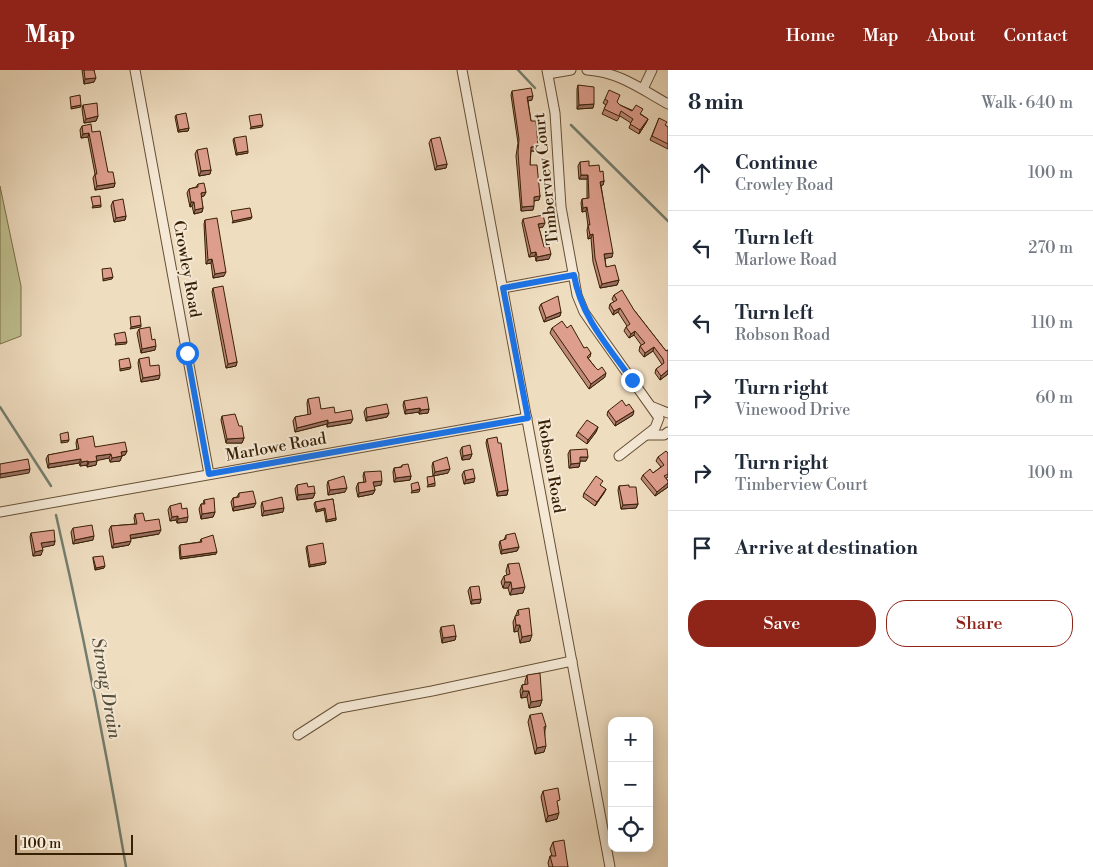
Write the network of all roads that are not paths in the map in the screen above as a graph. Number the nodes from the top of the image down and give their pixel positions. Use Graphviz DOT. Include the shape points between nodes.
graph roads {
  1 [pos="134,70"];
  2 [pos="462,70"];
  3 [pos="571,70"];
  4 [pos="587,70"];
  5 [pos="652,70"];
  6 [pos="547,72"];
  7 [pos="643,89"];
  8 [pos="668,104"];
  9 [pos="574,275"];
  10 [pos="503,288"];
  11 [pos="652,407"];
  12 [pos="668,413"];
  13 [pos="528,418"];
  14 [pos="668,432"];
  15 [pos="648,435"];
  16 [pos="619,456"];
  17 [pos="209,474"];
  18 [pos="0,512"];
  19 [pos="572,661"];
  20 [pos="298,735"];
  21 [pos="610,867"];
  1 -- 17 [label="street, Crowley Road"];
  2 -- 10 [label="street, Robson Road"];
  3 -- 6 [label="street"];
  4 -- 7 [label="street" via="612,74"];
  5 -- 7 [label="street"];
  6 -- 9 [label="street, Timberview Court" via="555,113 561,207"];
  7 -- 8 [label="street"];
  9 -- 10 [label="street"];
  9 -- 11 [label="street, Timberview Court" via="584,312"];
  10 -- 13 [label="street, Robson Road"];
  11 -- 12 [label="street"];
  11 -- 15 [label="street" via="659,422"];
  13 -- 17 [label="street, Marlowe Road"];
  13 -- 19 [label="street, Robson Road"];
  14 -- 15 [label="street"];
  15 -- 16 [label="street"];
  17 -- 18 [label="street, Marlowe Road"];
  19 -- 20 [label="street" via="432,692 340,708"];
  19 -- 21 [label="street, Robson Road"];
}
